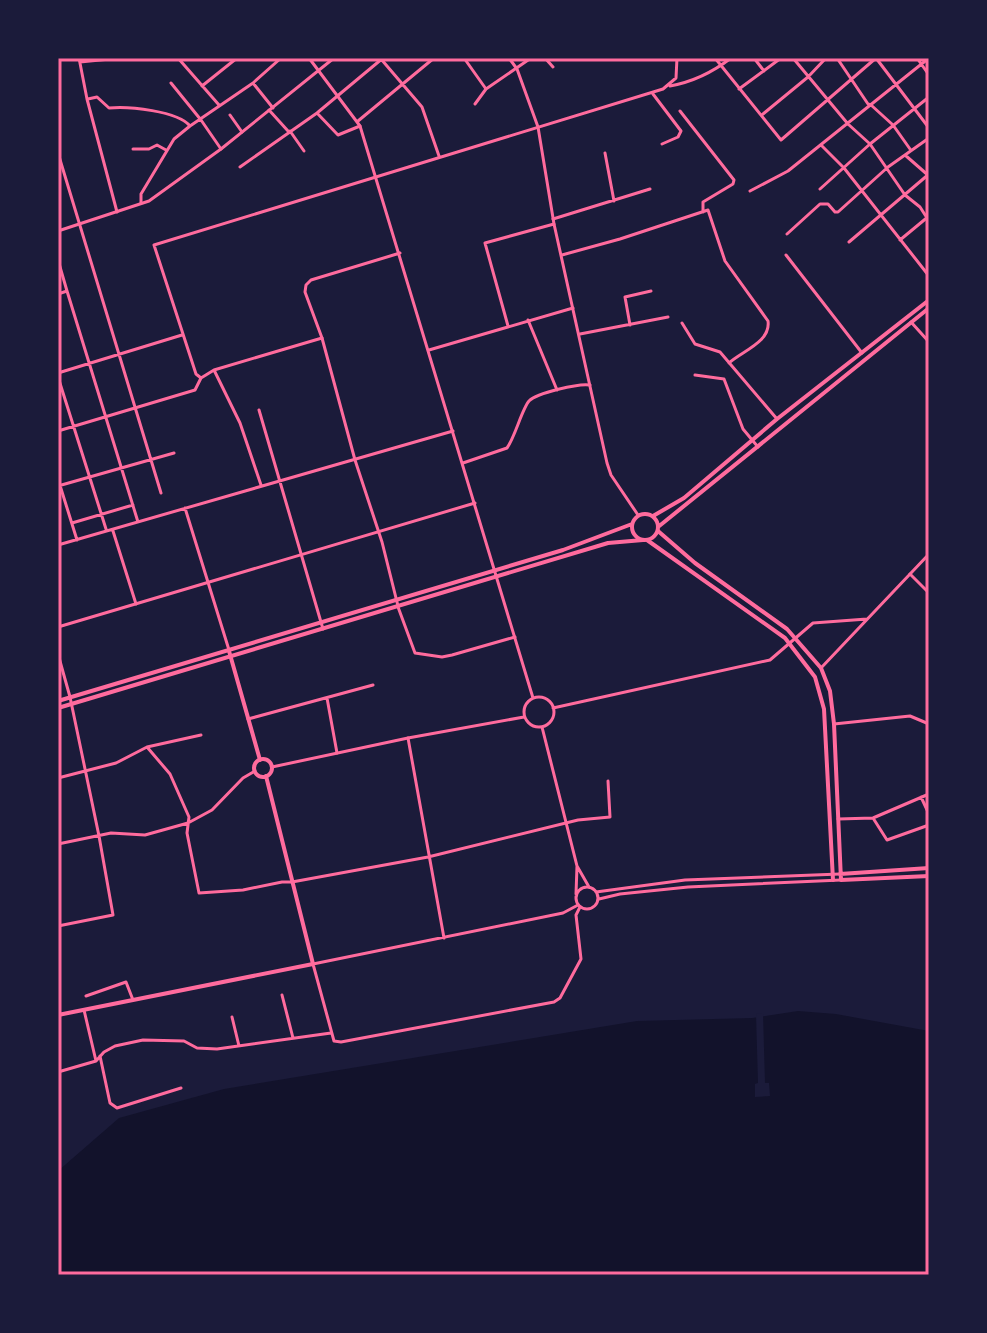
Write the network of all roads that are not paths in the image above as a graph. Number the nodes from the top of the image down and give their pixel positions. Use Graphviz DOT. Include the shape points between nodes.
graph roads {
  1 [pos="120,58"];
  2 [pos="178,58"];
  3 [pos="237,58"];
  4 [pos="271,58"];
  5 [pos="281,58"];
  6 [pos="309,58"];
  7 [pos="334,58"];
  8 [pos="382,58"];
  9 [pos="421,58"];
  10 [pos="434,58"];
  11 [pos="464,58"];
  12 [pos="509,58"];
  13 [pos="531,58"];
  14 [pos="545,58"];
  15 [pos="677,58"];
  16 [pos="715,58"];
  17 [pos="731,58"];
  18 [pos="754,58"];
  19 [pos="781,58"];
  20 [pos="793,58"];
  21 [pos="826,58"];
  22 [pos="837,58"];
  23 [pos="917,58"];
  24 [pos="929,58"];
  25 [pos="80,60"];
  26 [pos="275,63"];
  27 [pos="426,63"];
  28 [pos="921,64"];
  29 [pos="721,66"];
  30 [pos="553,67"];
  31 [pos="517,69"];
  32 [pos="319,71"];
  33 [pos="764,71"];
  34 [pos="929,75"];
  35 [pos="808,77"];
  36 [pos="852,79"];
  37 [pos="171,83"];
  38 [pos="253,83"];
  39 [pos="405,83"];
  40 [pos="897,84"];
  41 [pos="202,86"];
  42 [pos="670,86"];
  43 [pos="486,89"];
  44 [pos="739,89"];
  45 [pos="652,93"];
  46 [pos="339,96"];
  47 [pos="929,97"];
  48 [pos="87,99"];
  49 [pos="827,99"];
  50 [pos="475,104"];
  51 [pos="219,105"];
  52 [pos="871,105"];
  53 [pos="915,108"];
  54 [pos="271,109"];
  55 [pos="680,111"];
  56 [pos="317,113"];
  57 [pos="230,115"];
  58 [pos="762,115"];
  59 [pos="201,120"];
  60 [pos="359,123"];
  61 [pos="848,124"];
  62 [pos="893,125"];
  63 [pos="190,126"];
  64 [pos="538,127"];
  65 [pos="929,128"];
  66 [pos="242,132"];
  67 [pos="289,132"];
  68 [pos="929,138"];
  69 [pos="662,144"];
  70 [pos="870,144"];
  71 [pos="822,146"];
  72 [pos="133,149"];
  73 [pos="221,149"];
  74 [pos="910,149"];
  75 [pos="166,150"];
  76 [pos="304,151"];
  77 [pos="58,153"];
  78 [pos="605,153"];
  79 [pos="904,154"];
  80 [pos="439,156"];
  81 [pos="240,167"];
  82 [pos="888,167"];
  83 [pos="844,168"];
  84 [pos="929,175"];
  85 [pos="377,178"];
  86 [pos="650,189"];
  87 [pos="820,189"];
  88 [pos="862,190"];
  89 [pos="750,191"];
  90 [pos="905,195"];
  91 [pos="614,201"];
  92 [pos="141,203"];
  93 [pos="117,212"];
  94 [pos="703,212"];
  95 [pos="880,216"];
  96 [pos="928,219"];
  97 [pos="553,221"];
  98 [pos="80,225"];
  99 [pos="58,231"];
  100 [pos="787,234"];
  101 [pos="900,240"];
  102 [pos="849,242"];
  103 [pos="400,253"];
  104 [pos="562,255"];
  105 [pos="786,255"];
  106 [pos="58,260"];
  107 [pos="929,276"];
  108 [pos="67,291"];
  109 [pos="651,291"];
  110 [pos="58,294"];
  111 [pos="929,300"];
  112 [pos="573,308"];
  113 [pos="929,308"];
  114 [pos="668,317"];
  115 [pos="528,320"];
  116 [pos="911,322"];
  117 [pos="682,323"];
  118 [pos="630,325"];
  119 [pos="508,326"];
  120 [pos="580,334"];
  121 [pos="885,334"];
  122 [pos="182,335"];
  123 [pos="322,338"];
  124 [pos="890,340"];
  125 [pos="929,342"];
  126 [pos="429,350"];
  127 [pos="862,353"];
  128 [pos="119,355"];
  129 [pos="850,362"];
  130 [pos="729,363"];
  131 [pos="89,364"];
  132 [pos="854,369"];
  133 [pos="214,370"];
  134 [pos="58,375"];
  135 [pos="695,375"];
  136 [pos="201,378"];
  137 [pos="590,385"];
  138 [pos="557,391"];
  139 [pos="135,408"];
  140 [pos="259,410"];
  141 [pos="106,417"];
  142 [pos="777,419"];
  143 [pos="74,426"];
  144 [pos="58,431"];
  145 [pos="453,431"];
  146 [pos="753,442"];
  147 [pos="758,447"];
  148 [pos="174,453"];
  149 [pos="151,460"];
  150 [pos="355,460"];
  151 [pos="463,463"];
  152 [pos="121,468"];
  153 [pos="90,477"];
  154 [pos="58,479"];
  155 [pos="281,481"];
  156 [pos="59,485"];
  157 [pos="261,486"];
  158 [pos="161,493"];
  159 [pos="475,503"];
  160 [pos="133,505"];
  161 [pos="185,508"];
  162 [pos="101,514"];
  163 [pos="638,515"];
  164 [pos="653,516"];
  165 [pos="138,522"];
  166 [pos="72,523"];
  167 [pos="632,524"];
  168 [pos="112,529"];
  169 [pos="658,529"];
  170 [pos="107,531"];
  171 [pos="378,531"];
  172 [pos="77,540"];
  173 [pos="645,540"];
  174 [pos="58,545"];
  175 [pos="302,554"];
  176 [pos="929,554"];
  177 [pos="496,574"];
  178 [pos="910,574"];
  179 [pos="209,582"];
  180 [pos="929,593"];
  181 [pos="397,599"];
  182 [pos="136,604"];
  183 [pos="398,606"];
  184 [pos="867,619"];
  185 [pos="321,622"];
  186 [pos="58,627"];
  187 [pos="323,629"];
  188 [pos="515,637"];
  189 [pos="795,637"];
  190 [pos="789,642"];
  191 [pos="229,651"];
  192 [pos="58,654"];
  193 [pos="231,657"];
  194 [pos="821,668"];
  195 [pos="373,685"];
  196 [pos="70,697"];
  197 [pos="327,698"];
  198 [pos="533,698"];
  199 [pos="58,701"];
  200 [pos="71,704"];
  201 [pos="58,708"];
  202 [pos="553,708"];
  203 [pos="832,708"];
  204 [pos="824,709"];
  205 [pos="524,717"];
  206 [pos="248,719"];
  207 [pos="834,724"];
  208 [pos="929,724"];
  209 [pos="542,727"];
  210 [pos="201,735"];
  211 [pos="408,738"];
  212 [pos="147,747"];
  213 [pos="337,753"];
  214 [pos="260,760"];
  215 [pos="272,767"];
  216 [pos="255,771"];
  217 [pos="84,772"];
  218 [pos="266,776"];
  219 [pos="58,778"];
  220 [pos="608,781"];
  221 [pos="929,794"];
  222 [pos="921,797"];
  223 [pos="929,814"];
  224 [pos="873,818"];
  225 [pos="838,819"];
  226 [pos="188,823"];
  227 [pos="565,824"];
  228 [pos="929,825"];
  229 [pos="99,836"];
  230 [pos="58,844"];
  231 [pos="428,857"];
  232 [pos="577,866"];
  233 [pos="929,868"];
  234 [pos="929,876"];
  235 [pos="833,877"];
  236 [pos="840,877"];
  237 [pos="292,882"];
  238 [pos="589,887"];
  239 [pos="596,892"];
  240 [pos="576,895"];
  241 [pos="599,899"];
  242 [pos="579,906"];
  243 [pos="58,926"];
  244 [pos="444,938"];
  245 [pos="313,964"];
  246 [pos="282,995"];
  247 [pos="86,996"];
  248 [pos="133,1000"];
  249 [pos="84,1010"];
  250 [pos="58,1015"];
  251 [pos="232,1017"];
  252 [pos="331,1033"];
  253 [pos="293,1039"];
  254 [pos="239,1046"];
  255 [pos="100,1056"];
  256 [pos="96,1061"];
  257 [pos="58,1072"];
  258 [pos="181,1088"];
  1 -- 25 [label="street"];
  2 -- 41 [label="street"];
  3 -- 41 [label="street"];
  4 -- 26 [label="street"];
  5 -- 26 [label="street"];
  6 -- 32 [label="street"];
  7 -- 32 [label="street"];
  8 -- 39 [label="street"];
  8 -- 46 [label="street"];
  9 -- 27 [label="street"];
  10 -- 27 [label="street"];
  11 -- 43 [label="street"];
  12 -- 31 [label="street"];
  13 -- 31 [label="street"];
  14 -- 30 [label="street"];
  15 -- 42 [label="street"];
  16 -- 29 [label="street"];
  17 -- 29 [label="street"];
  18 -- 33 [label="street"];
  19 -- 33 [label="street"];
  20 -- 35 [label="street"];
  21 -- 35 [label="street"];
  22 -- 36 [label="street"];
  23 -- 28 [label="street"];
  24 -- 28 [label="street"];
  25 -- 48 [label="street"];
  26 -- 38 [label="street"];
  27 -- 39 [label="street"];
  28 -- 34 [label="street"];
  28 -- 40 [label="street"];
  29 -- 42 [label="street"];
  29 -- 44 [label="street"];
  31 -- 43 [label="street"];
  31 -- 64 [label="street"];
  32 -- 46 [label="street"];
  32 -- 54 [label="street"];
  33 -- 44 [label="street"];
  35 -- 49 [label="street"];
  35 -- 58 [label="street"];
  36 -- 40 [label="street" via="876,58"];
  36 -- 49 [label="street"];
  36 -- 52 [label="street"];
  37 -- 59 [label="street"];
  38 -- 51 [label="street"];
  38 -- 54 [label="street"];
  39 -- 60 [label="street"];
  39 -- 80 [label="street" via="422,107"];
  40 -- 52 [label="street"];
  40 -- 53 [label="street"];
  41 -- 51 [label="street"];
  42 -- 45 [label="street"];
  43 -- 50 [label="street"];
  44 -- 58 [label="street"];
  45 -- 64 [label="street"];
  45 -- 69 [label="street" via="681,131"];
  46 -- 56 [label="street"];
  46 -- 60 [label="street"];
  47 -- 53 [label="street"];
  48 -- 63 [label="street" via="97,97 109,108 131,106 171,114"];
  48 -- 93 [label="street"];
  49 -- 58 [label="street" via="781,140"];
  49 -- 61 [label="street"];
  51 -- 59 [label="street"];
  52 -- 61 [label="street"];
  52 -- 62 [label="street"];
  53 -- 62 [label="street"];
  53 -- 65 [label="street"];
  54 -- 66 [label="street"];
  54 -- 67 [label="street"];
  55 -- 94 [label="street" via="734,180 703,202"];
  56 -- 60 [label="street" via="338,135"];
  56 -- 67 [label="street"];
  57 -- 66 [label="street"];
  59 -- 63 [label="street"];
  59 -- 73 [label="street"];
  60 -- 85 [label="street"];
  61 -- 70 [label="street"];
  61 -- 71 [label="street"];
  62 -- 70 [label="street"];
  62 -- 74 [label="street"];
  63 -- 75 [label="street"];
  64 -- 80 [label="street"];
  64 -- 97 [label="street"];
  66 -- 73 [label="street"];
  67 -- 76 [label="street"];
  67 -- 81 [label="street"];
  68 -- 74 [label="street"];
  70 -- 82 [label="street"];
  70 -- 83 [label="street"];
  71 -- 83 [label="street"];
  71 -- 89 [label="street"];
  72 -- 75 [label="street" via="157,145"];
  73 -- 92 [label="street"];
  74 -- 79 [label="street"];
  75 -- 92 [label="street"];
  77 -- 98 [label="street"];
  78 -- 91 [label="street"];
  79 -- 82 [label="street"];
  79 -- 84 [label="street"];
  80 -- 85 [label="street"];
  82 -- 88 [label="street"];
  82 -- 90 [label="street"];
  83 -- 87 [label="street"];
  83 -- 88 [label="street"];
  84 -- 90 [label="street"];
  85 -- 103 [label="street"];
  85 -- 122 [label="street" via="154,245"];
  86 -- 91 [label="street"];
  88 -- 95 [label="street"];
  88 -- 100 [label="street" via="838,212 820,204"];
  90 -- 95 [label="street"];
  90 -- 96 [label="street"];
  91 -- 97 [label="street"];
  92 -- 93 [label="street"];
  93 -- 98 [label="street"];
  94 -- 104 [label="street"];
  94 -- 130 [label="street" via="708,210 725,261 768,321 765,337"];
  95 -- 101 [label="street"];
  95 -- 102 [label="street"];
  96 -- 101 [label="street"];
  97 -- 104 [label="street"];
  97 -- 119 [label="street" via="485,243"];
  98 -- 99 [label="street"];
  98 -- 128 [label="street"];
  101 -- 107 [label="street"];
  103 -- 123 [label="street" via="306,285"];
  103 -- 126 [label="street"];
  104 -- 112 [label="street"];
  105 -- 127 [label="street"];
  106 -- 108 [label="street"];
  108 -- 110 [label="street"];
  108 -- 131 [label="street"];
  109 -- 118 [label="street" via="625,297"];
  111 -- 121 [label="main road"];
  112 -- 115 [label="street"];
  112 -- 120 [label="street"];
  113 -- 116 [label="main road"];
  114 -- 118 [label="street"];
  115 -- 119 [label="street"];
  115 -- 138 [label="street"];
  116 -- 124 [label="main road"];
  116 -- 125 [label="street"];
  117 -- 130 [label="street" via="695,344 716,349"];
  118 -- 120 [label="street"];
  119 -- 126 [label="street"];
  120 -- 137 [label="street"];
  121 -- 124 [label="main road"];
  121 -- 127 [label="main road"];
  122 -- 128 [label="street"];
  122 -- 136 [label="street"];
  123 -- 133 [label="street"];
  123 -- 150 [label="street"];
  124 -- 132 [label="main road"];
  126 -- 145 [label="street"];
  127 -- 129 [label="main road"];
  128 -- 131 [label="street"];
  128 -- 139 [label="street"];
  129 -- 132 [label="main road"];
  129 -- 142 [label="main road"];
  130 -- 142 [label="street"];
  131 -- 134 [label="street"];
  131 -- 141 [label="street"];
  132 -- 147 [label="main road"];
  133 -- 136 [label="street"];
  133 -- 157 [label="street" via="240,423"];
  134 -- 143 [label="street"];
  135 -- 146 [label="street" via="724,379"];
  136 -- 139 [label="street" via="195,390"];
  137 -- 138 [label="street"];
  137 -- 163 [label="street" via="611,475"];
  138 -- 151 [label="street" via="529,402 507,448"];
  139 -- 141 [label="street"];
  139 -- 149 [label="street"];
  140 -- 155 [label="street"];
  141 -- 143 [label="street"];
  141 -- 152 [label="street"];
  142 -- 146 [label="main road"];
  143 -- 144 [label="street"];
  143 -- 153 [label="street"];
  145 -- 150 [label="street"];
  145 -- 151 [label="street"];
  146 -- 147 [label="street"];
  146 -- 164 [label="main road"];
  147 -- 169 [label="main road"];
  148 -- 149 [label="street"];
  149 -- 152 [label="street"];
  149 -- 158 [label="street"];
  150 -- 155 [label="street"];
  150 -- 171 [label="street"];
  151 -- 159 [label="street"];
  152 -- 153 [label="street"];
  152 -- 160 [label="street"];
  153 -- 156 [label="street"];
  153 -- 162 [label="street"];
  154 -- 156 [label="street"];
  155 -- 157 [label="street"];
  155 -- 175 [label="street"];
  156 -- 166 [label="street"];
  157 -- 161 [label="street"];
  159 -- 171 [label="street"];
  159 -- 177 [label="street"];
  160 -- 162 [label="street"];
  160 -- 165 [label="street"];
  161 -- 165 [label="street"];
  161 -- 179 [label="street"];
  162 -- 166 [label="street"];
  162 -- 170 [label="street"];
  163 -- 164 [label="main road"];
  163 -- 167 [label="main road"];
  164 -- 169 [label="main road"];
  165 -- 168 [label="street"];
  166 -- 172 [label="street"];
  167 -- 173 [label="main road" via="635,536"];
  167 -- 177 [label="main road"];
  168 -- 170 [label="street"];
  168 -- 182 [label="street"];
  169 -- 173 [label="main road"];
  169 -- 189 [label="main road"];
  170 -- 172 [label="street"];
  171 -- 175 [label="street"];
  171 -- 181 [label="street"];
  172 -- 174 [label="street"];
  173 -- 177 [label="main road" via="608,543"];
  173 -- 190 [label="main road"];
  175 -- 179 [label="street"];
  175 -- 185 [label="street"];
  176 -- 178 [label="street"];
  177 -- 181 [label="main road"];
  177 -- 183 [label="main road"];
  177 -- 188 [label="street"];
  178 -- 180 [label="street"];
  178 -- 184 [label="street"];
  179 -- 182 [label="street"];
  179 -- 191 [label="street"];
  181 -- 183 [label="street"];
  181 -- 185 [label="main road"];
  182 -- 186 [label="street"];
  183 -- 187 [label="main road"];
  183 -- 188 [label="street" via="415,653 442,657"];
  184 -- 189 [label="street" via="813,623"];
  184 -- 194 [label="street"];
  185 -- 187 [label="street"];
  185 -- 191 [label="main road"];
  187 -- 193 [label="main road"];
  188 -- 198 [label="street"];
  189 -- 190 [label="street"];
  189 -- 194 [label="main road"];
  190 -- 202 [label="street" via="770,660"];
  190 -- 204 [label="main road" via="815,677"];
  191 -- 193 [label="main road"];
  191 -- 196 [label="main road"];
  192 -- 196 [label="street"];
  193 -- 200 [label="main road"];
  193 -- 206 [label="main road"];
  194 -- 203 [label="main road"];
  195 -- 197 [label="street"];
  196 -- 199 [label="main road"];
  196 -- 200 [label="street"];
  197 -- 206 [label="street"];
  197 -- 213 [label="street"];
  198 -- 202 [label="street" via="544,698"];
  198 -- 205 [label="street"];
  200 -- 201 [label="main road"];
  200 -- 217 [label="street"];
  202 -- 209 [label="street" via="553,718"];
  203 -- 204 [label="main road"];
  203 -- 207 [label="main road"];
  204 -- 235 [label="main road"];
  205 -- 209 [label="street"];
  205 -- 211 [label="street"];
  206 -- 214 [label="main road"];
  207 -- 208 [label="street" via="910,716"];
  207 -- 225 [label="main road"];
  209 -- 227 [label="street"];
  210 -- 212 [label="street"];
  211 -- 213 [label="street"];
  211 -- 231 [label="street"];
  212 -- 217 [label="street"];
  212 -- 226 [label="street" via="170,774"];
  213 -- 215 [label="street"];
  214 -- 215 [label="main road" via="268,760"];
  214 -- 216 [label="main road"];
  215 -- 218 [label="main road"];
  216 -- 218 [label="main road"];
  216 -- 226 [label="street" via="212,810"];
  217 -- 219 [label="street"];
  217 -- 229 [label="street"];
  218 -- 237 [label="main road"];
  220 -- 227 [label="street" via="610,817"];
  221 -- 222 [label="street"];
  222 -- 223 [label="street"];
  222 -- 224 [label="street"];
  224 -- 225 [label="street"];
  224 -- 228 [label="street" via="887,840"];
  225 -- 236 [label="main road"];
  226 -- 229 [label="street" via="145,835"];
  226 -- 237 [label="street" via="199,893"];
  227 -- 231 [label="street"];
  227 -- 232 [label="street"];
  229 -- 230 [label="street"];
  229 -- 243 [label="street" via="113,915"];
  231 -- 237 [label="street"];
  231 -- 244 [label="street"];
  232 -- 238 [label="street"];
  232 -- 240 [label="street"];
  233 -- 236 [label="main road"];
  234 -- 236 [label="main road"];
  235 -- 236 [label="street"];
  235 -- 239 [label="street" via="685,880"];
  235 -- 241 [label="street" via="649,890"];
  237 -- 245 [label="main road"];
  238 -- 239 [label="street"];
  238 -- 240 [label="street"];
  239 -- 241 [label="street"];
  240 -- 242 [label="street"];
  241 -- 242 [label="street" via="592,909"];
  242 -- 244 [label="street"];
  242 -- 252 [label="street" via="581,959 554,1002 341,1042"];
  244 -- 245 [label="street"];
  245 -- 248 [label="main road"];
  245 -- 252 [label="street"];
  246 -- 253 [label="street"];
  247 -- 248 [label="street" via="126,982"];
  248 -- 249 [label="main road"];
  249 -- 250 [label="main road"];
  249 -- 256 [label="street"];
  251 -- 254 [label="street"];
  252 -- 253 [label="street"];
  253 -- 254 [label="street"];
  254 -- 255 [label="street" via="207,1049 154,1039 115,1046"];
  255 -- 256 [label="street"];
  255 -- 258 [label="street" via="110,1103 117,1108"];
  256 -- 257 [label="street"];
}
